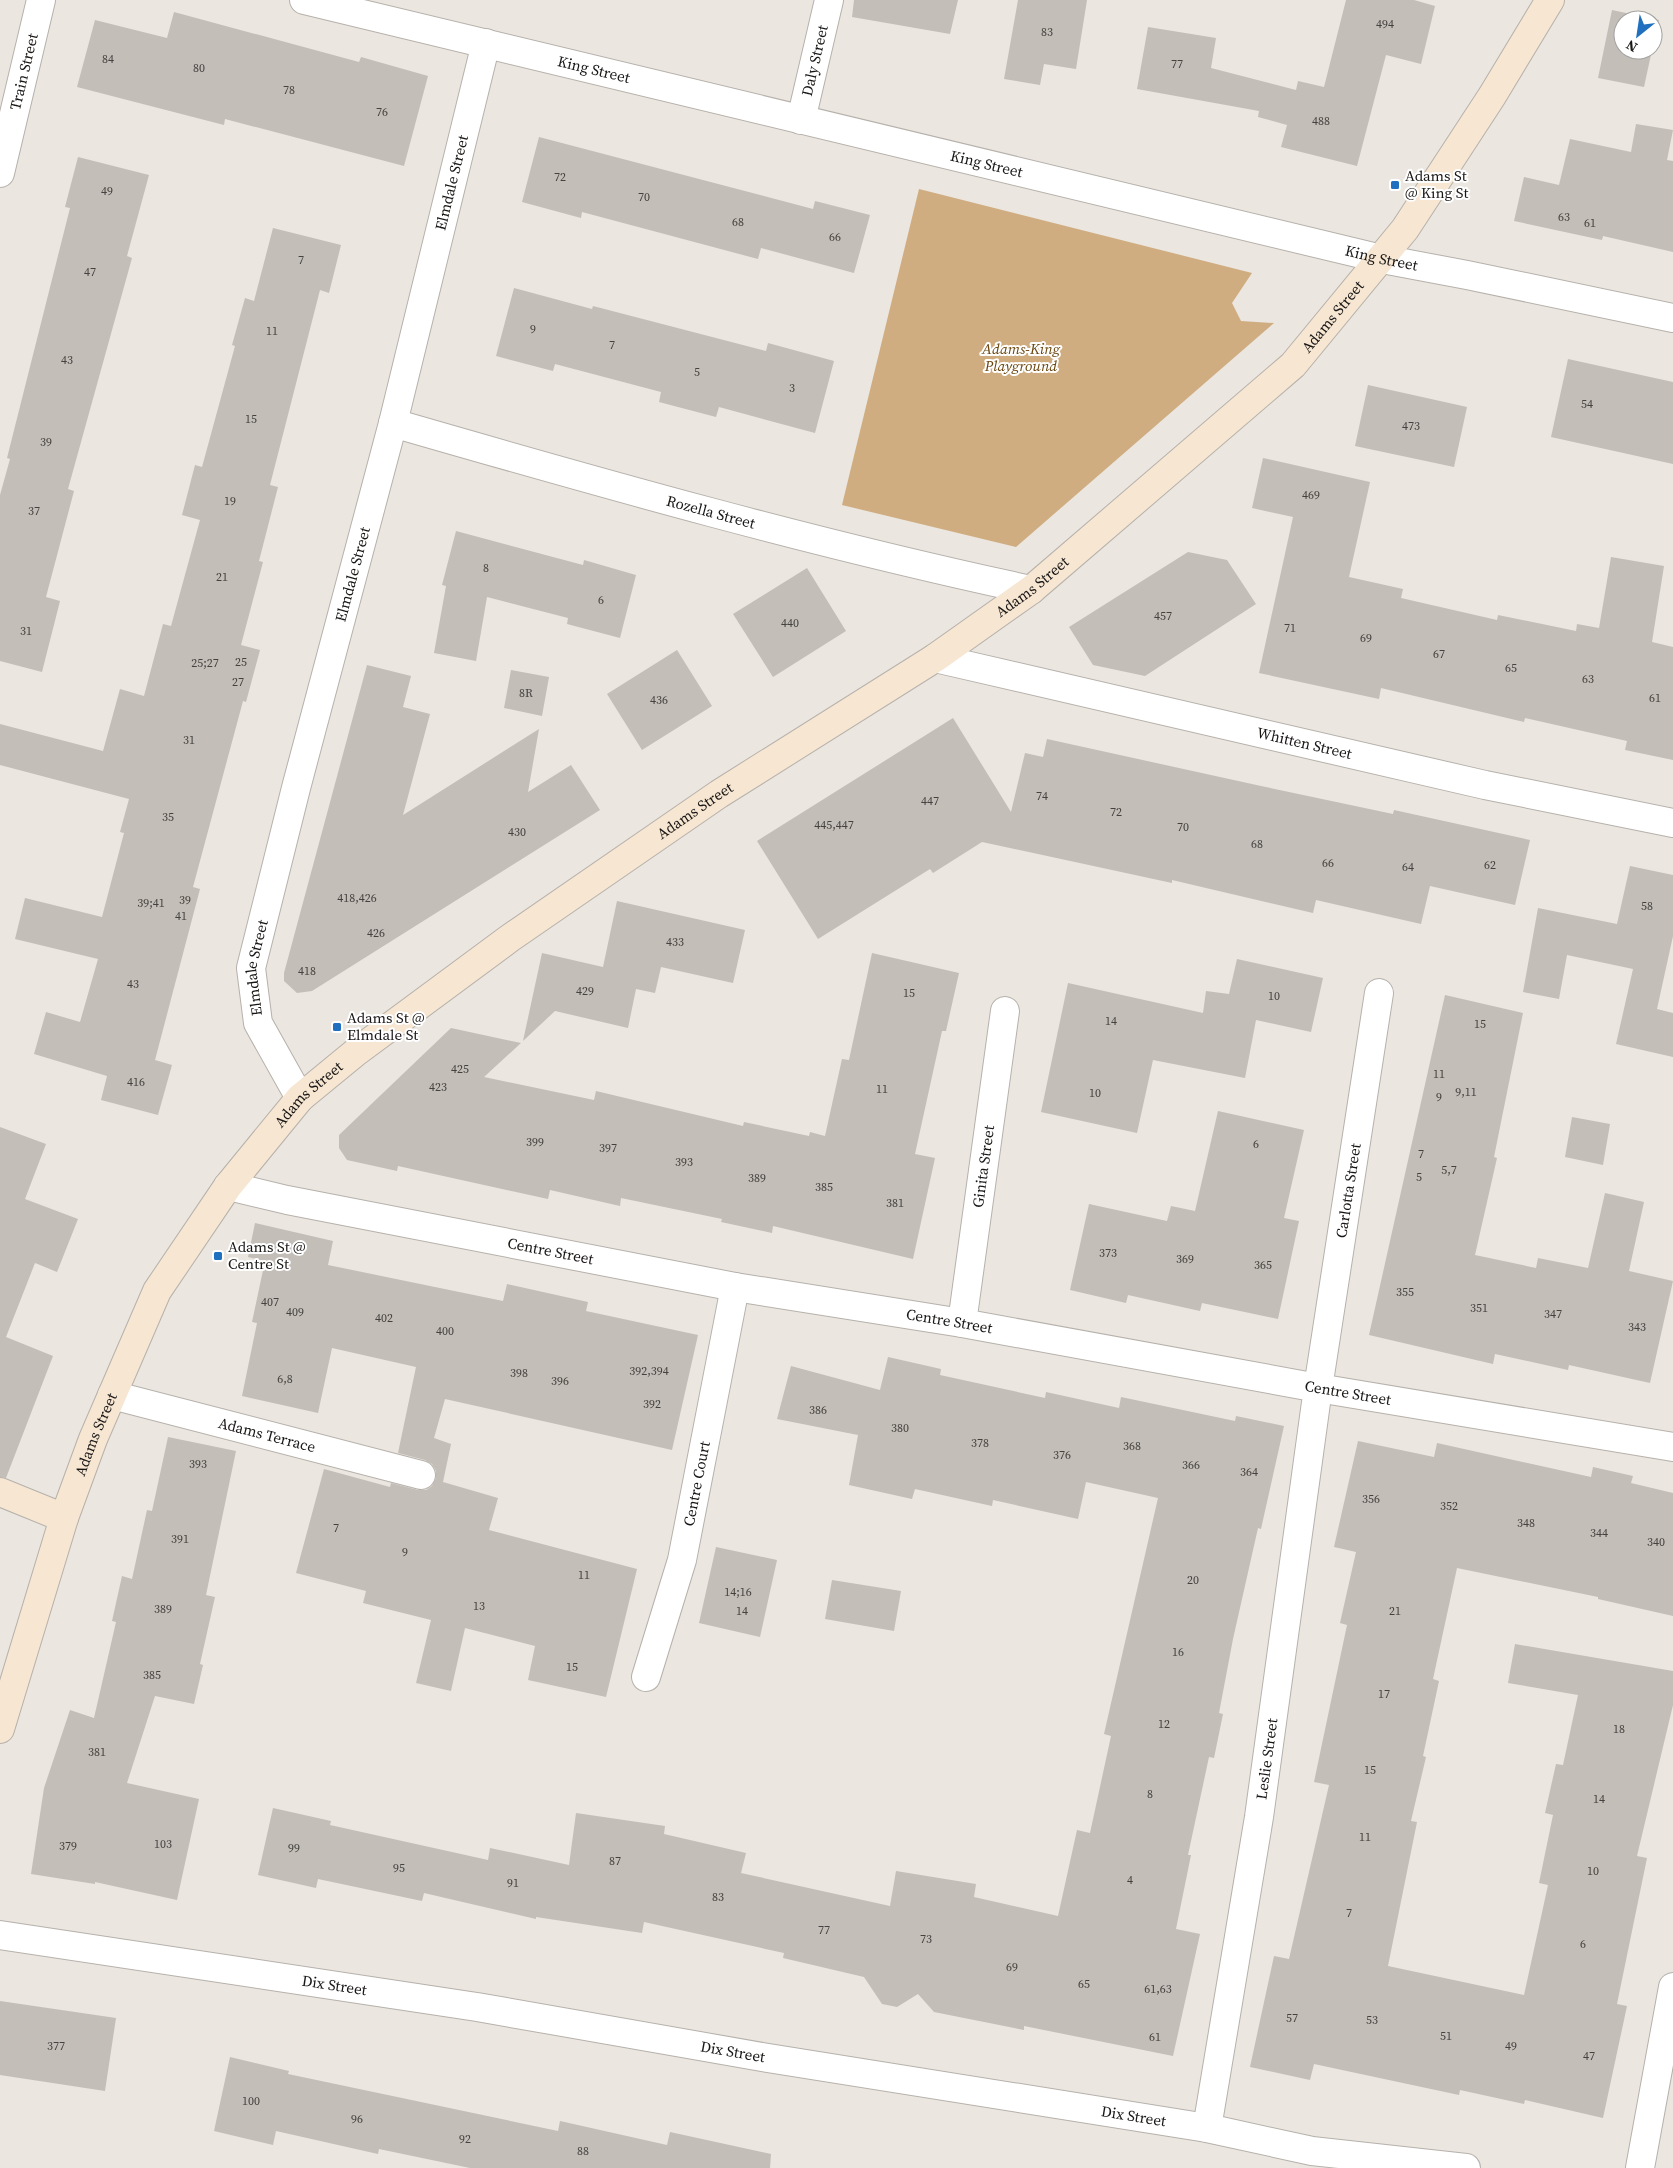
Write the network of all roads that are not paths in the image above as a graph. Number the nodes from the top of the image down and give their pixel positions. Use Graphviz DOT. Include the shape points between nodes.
graph roads {
  1 [pos="41,0"];
  2 [pos="304,0"];
  3 [pos="829,0"];
  4 [pos="1550,0"];
  5 [pos="486,44"];
  6 [pos="801,120"];
  7 [pos="0,173"];
  8 [pos="1382,259"];
  9 [pos="1673,318"];
  10 [pos="393,423"];
  11 [pos="1031,590"];
  12 [pos="935,658"];
  13 [pos="1673,823"];
  14 [pos="1379,993"];
  15 [pos="1005,1011"];
  16 [pos="300,1098"];
  17 [pos="228,1186"];
  18 [pos="735,1287"];
  19 [pos="962,1323"];
  20 [pos="1318,1388"];
  21 [pos="112,1395"];
  22 [pos="1673,1447"];
  23 [pos="421,1476"];
  24 [pos="0,1492"];
  25 [pos="64,1518"];
  26 [pos="646,1677"];
  27 [pos="0,1730"];
  28 [pos="0,1935"];
  29 [pos="1673,1987"];
  30 [pos="1207,2128"];
  31 [pos="1466,2168"];
  32 [pos="1640,2168"];
  1 -- 7 [label="street, Train Street"];
  2 -- 5 [label="street, King Street"];
  3 -- 6 [label="street, Daly Street"];
  4 -- 8 [label="main road, Adams Street" via="1492,96"];
  5 -- 6 [label="street, King Street"];
  5 -- 10 [label="street, Elmdale Street"];
  6 -- 8 [label="street, King Street"];
  8 -- 9 [label="street, King Street"];
  8 -- 11 [label="main road, Adams Street" via="1293,365"];
  10 -- 11 [label="street, Rozella Street" via="622,489"];
  10 -- 16 [label="street, Elmdale Street" via="251,968 258,1024"];
  11 -- 12 [label="main road, Adams Street"];
  12 -- 13 [label="street, Whitten Street" via="1485,784"];
  12 -- 16 [label="main road, Adams Street" via="719,794 510,938 356,1052"];
  14 -- 20 [label="street, Carlotta Street"];
  15 -- 19 [label="street, Ginita Street"];
  16 -- 17 [label="main road, Adams Street"];
  17 -- 18 [label="street, Centre Street"];
  17 -- 21 [label="main road, Adams Street" via="157,1290"];
  18 -- 19 [label="street, Centre Street"];
  18 -- 26 [label="street, Centre Court" via="682,1560"];
  19 -- 20 [label="street, Centre Street"];
  20 -- 22 [label="street, Centre Street"];
  20 -- 30 [label="street, Leslie Street" via="1259,1817"];
  21 -- 23 [label="street, Adams Terrace"];
  21 -- 25 [label="main road, Adams Street"];
  24 -- 25 [label="main road"];
  25 -- 27 [label="main road, Adams Street"];
  28 -- 30 [label="street, Dix Street" via="469,2006"];
  29 -- 32 [label="street"];
  30 -- 31 [label="street, Dix Street" via="1312,2151"];
}
